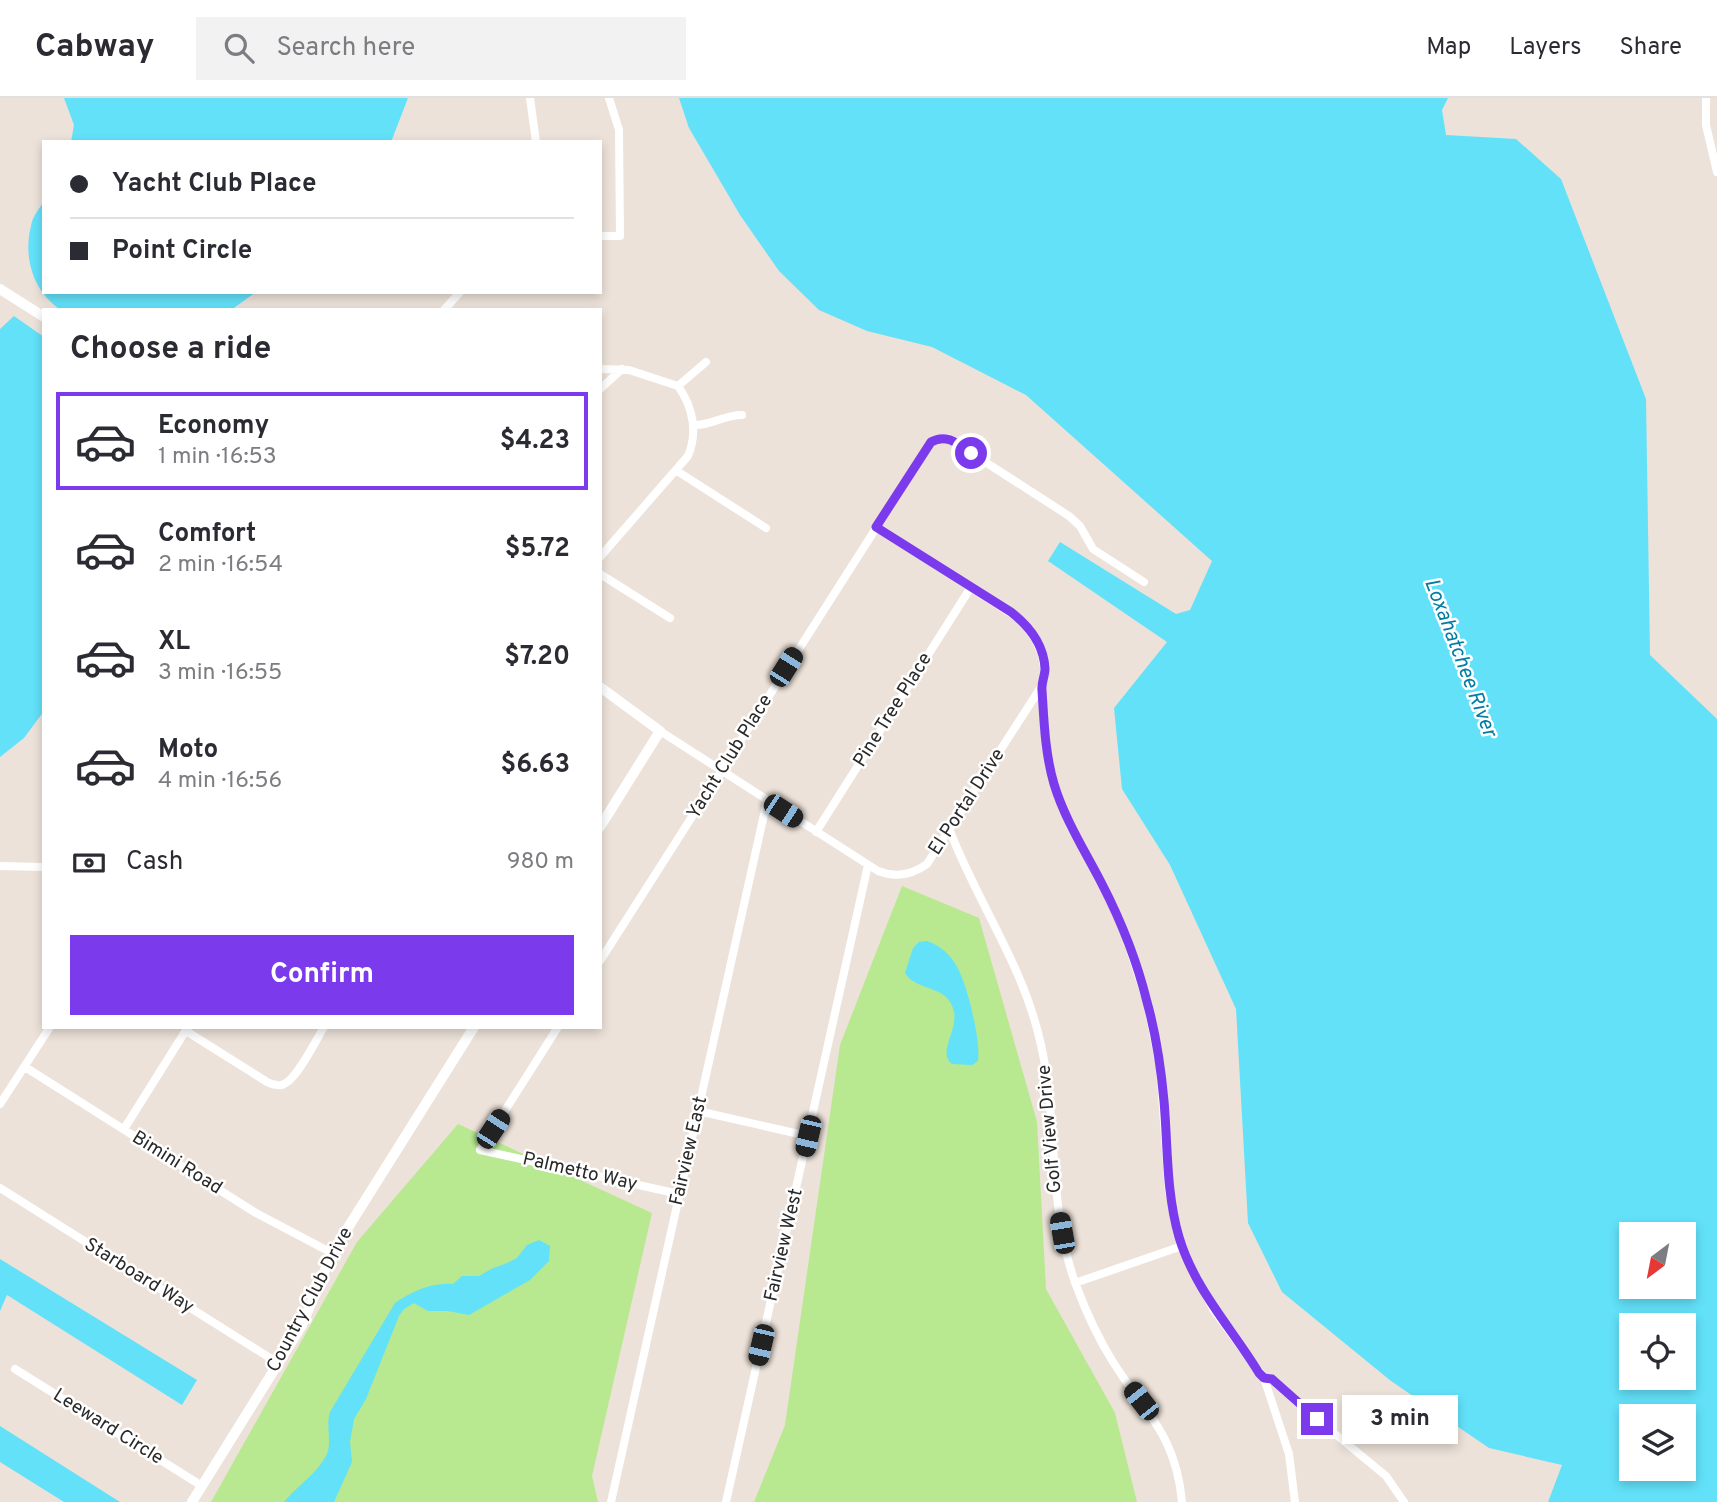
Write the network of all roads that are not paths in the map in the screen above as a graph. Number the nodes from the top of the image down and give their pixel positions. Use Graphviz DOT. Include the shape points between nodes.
graph roads {
  1 [pos="530,98"];
  2 [pos="609,98"];
  3 [pos="1706,98"];
  4 [pos="536,140"];
  5 [pos="1717,172"];
  6 [pos="602,236"];
  7 [pos="0,289"];
  8 [pos="458,294"];
  9 [pos="446,308"];
  10 [pos="42,316"];
  11 [pos="706,362"];
  12 [pos="602,369"];
  13 [pos="622,369"];
  14 [pos="678,386"];
  15 [pos="602,387"];
  16 [pos="742,415"];
  17 [pos="694,425"];
  18 [pos="677,471"];
  19 [pos="876,527"];
  20 [pos="766,528"];
  21 [pos="602,555"];
  22 [pos="602,575"];
  23 [pos="1144,582"];
  24 [pos="971,587"];
  25 [pos="670,618"];
  26 [pos="1041,687"];
  27 [pos="602,688"];
  28 [pos="660,731"];
  29 [pos="720,772"];
  30 [pos="767,801"];
  31 [pos="602,824"];
  32 [pos="950,831"];
  33 [pos="816,832"];
  34 [pos="868,865"];
  35 [pos="0,866"];
  36 [pos="42,867"];
  37 [pos="602,958"];
  38 [pos="49,1029"];
  39 [pos="187,1029"];
  40 [pos="323,1029"];
  41 [pos="473,1029"];
  42 [pos="557,1029"];
  43 [pos="25,1067"];
  44 [pos="0,1104"];
  45 [pos="698,1111"];
  46 [pos="124,1129"];
  47 [pos="808,1136"];
  48 [pos="0,1188"];
  49 [pos="679,1194"];
  50 [pos="1182,1246"];
  51 [pos="332,1252"];
  52 [pos="1075,1283"];
  53 [pos="278,1363"];
  54 [pos="15,1368"];
  55 [pos="1264,1378"];
  56 [pos="202,1486"];
  57 [pos="192,1502"];
  58 [pos="611,1502"];
  59 [pos="726,1502"];
  60 [pos="1182,1502"];
  61 [pos="1295,1502"];
  62 [pos="1404,1502"];
  1 -- 4 [label="street"];
  2 -- 6 [label="street" via="619,130 620,236"];
  3 -- 5 [label="street" via="1706,125"];
  7 -- 10 [label="street"];
  8 -- 9 [label="street"];
  11 -- 14 [label="street"];
  12 -- 13 [label="street"];
  13 -- 14 [label="street"];
  13 -- 15 [label="street"];
  14 -- 17 [label="street"];
  16 -- 17 [label="street"];
  17 -- 18 [label="street" via="690,450"];
  18 -- 20 [label="street"];
  18 -- 21 [label="street"];
  19 -- 23 [label="street, Yacht Club Place" via="927,446 948,438 1069,516 1093,549"];
  19 -- 24 [label="street"];
  19 -- 29 [label="street, Yacht Club Place"];
  22 -- 25 [label="street"];
  24 -- 26 [label="street" via="1021,620 1035,639 1045,673"];
  24 -- 33 [label="street, Pine Tree Place"];
  26 -- 32 [label="street, El Portal Drive"];
  26 -- 50 [label="street" via="1054,784 1070,826 1112,904 1147,1002 1160,1068 1169,1192"];
  27 -- 28 [label="street"];
  28 -- 29 [label="street, El Portal Drive"];
  28 -- 31 [label="street"];
  29 -- 30 [label="street, El Portal Drive"];
  29 -- 37 [label="street, Yacht Club Place"];
  30 -- 33 [label="street, El Portal Drive"];
  30 -- 45 [label="street, Fairview East"];
  32 -- 34 [label="street, El Portal Drive" via="931,860 917,870 895,875"];
  32 -- 52 [label="street, Golf View Drive" via="1012,957 1033,1013 1051,1102 1057,1205"];
  33 -- 34 [label="street, El Portal Drive"];
  34 -- 47 [label="street, Fairview West"];
  35 -- 36 [label="street"];
  38 -- 43 [label="street"];
  39 -- 40 [label="street" via="267,1082 279,1085 294,1076"];
  39 -- 46 [label="street"];
  41 -- 51 [label="street, Country Club Drive"];
  42 -- 49 [label="street, Palmetto Way" via="480,1150"];
  43 -- 44 [label="street"];
  43 -- 46 [label="street, Bimini Road"];
  45 -- 47 [label="street"];
  45 -- 49 [label="street, Fairview East"];
  46 -- 51 [label="street, Bimini Road" via="256,1213"];
  47 -- 59 [label="street, Fairview West"];
  48 -- 53 [label="street, Starboard Way"];
  49 -- 58 [label="street, Fairview East"];
  50 -- 52 [label="street"];
  50 -- 55 [label="street" via="1213,1309"];
  51 -- 53 [label="street, Country Club Drive" via="312,1304"];
  52 -- 60 [label="street, Golf View Drive" via="1112,1361 1164,1435 1176,1466"];
  53 -- 56 [label="street, Country Club Drive"];
  54 -- 56 [label="street, Leeward Circle"];
  55 -- 61 [label="street" via="1289,1454"];
  55 -- 62 [label="street" via="1272,1379 1387,1476"];
  56 -- 57 [label="street, Country Club Drive"];
}
